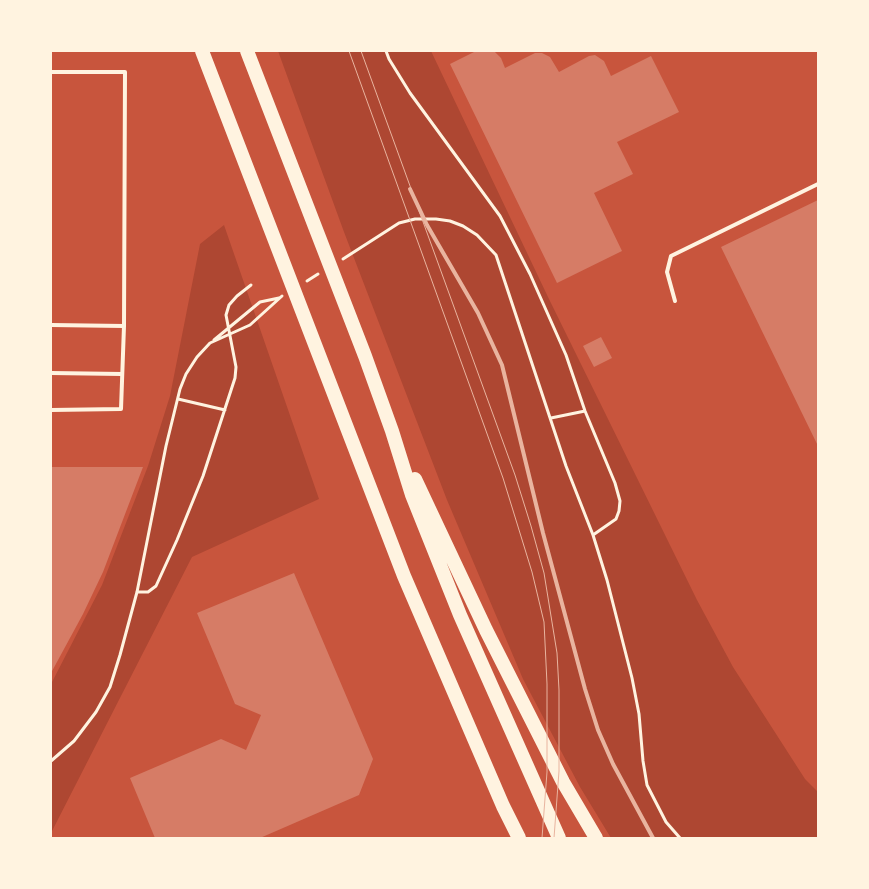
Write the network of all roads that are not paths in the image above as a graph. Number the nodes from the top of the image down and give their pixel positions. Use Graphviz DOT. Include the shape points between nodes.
graph roads {
  1 [pos="202,51"];
  2 [pos="247,51"];
  3 [pos="51,72"];
  4 [pos="818,184"];
  5 [pos="675,301"];
  6 [pos="51,325"];
  7 [pos="124,326"];
  8 [pos="51,373"];
  9 [pos="122,374"];
  10 [pos="51,410"];
  11 [pos="392,431"];
  12 [pos="519,838"];
  13 [pos="559,838"];
  14 [pos="596,838"];
  1 -- 12 [label="highway" via="404,576"];
  2 -- 11 [label="highway"];
  3 -- 7 [label="lane" via="125,72"];
  4 -- 5 [label="lane" via="671,256 667,272"];
  6 -- 7 [label="lane"];
  7 -- 9 [label="lane"];
  8 -- 9 [label="lane"];
  9 -- 10 [label="lane" via="122,409"];
  11 -- 13 [label="highway" via="412,495 460,615"];
  11 -- 14 [label="highway" via="486,630 563,782"];
}
